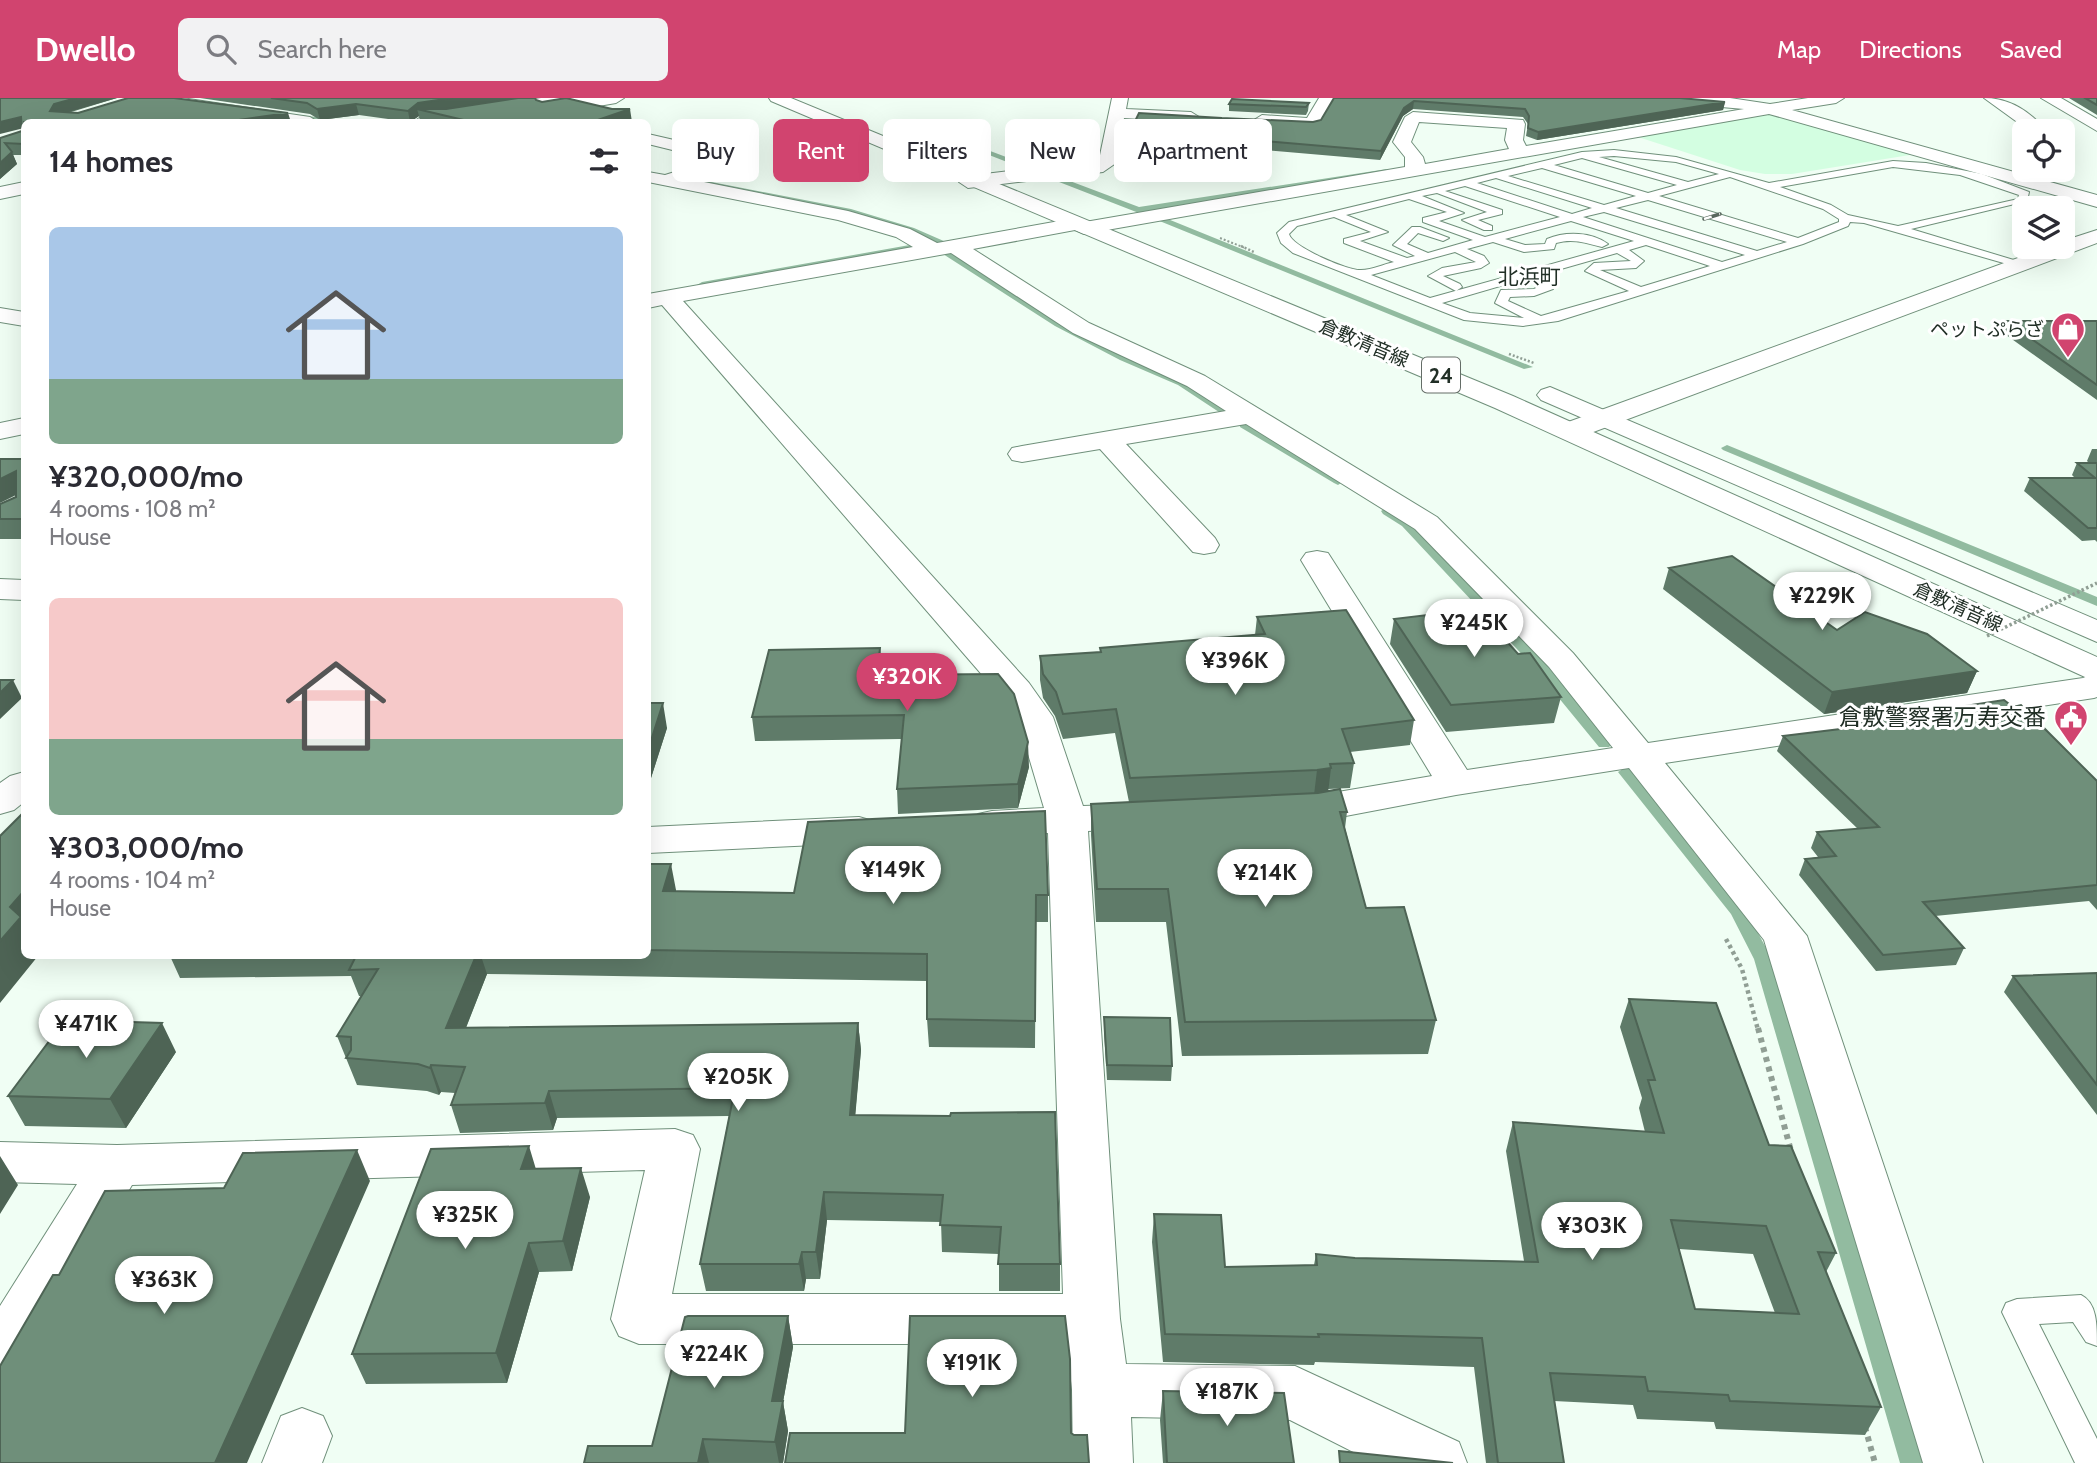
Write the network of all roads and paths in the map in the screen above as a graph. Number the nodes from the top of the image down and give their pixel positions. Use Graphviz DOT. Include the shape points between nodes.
graph roads {
  1 [pos="149,98"];
  2 [pos="616,98"];
  3 [pos="777,98"];
  4 [pos="815,98"];
  5 [pos="1326,98"];
  6 [pos="1676,98"];
  7 [pos="1836,98"];
  8 [pos="1992,98"];
  9 [pos="2049,98"];
  10 [pos="180,100"];
  11 [pos="569,102"];
  12 [pos="1118,105"];
  13 [pos="1763,108"];
  14 [pos="613,117"];
  15 [pos="1208,118"];
  16 [pos="292,119"];
  17 [pos="443,119"];
  18 [pos="482,119"];
  19 [pos="2024,119"];
  20 [pos="1272,121"];
  21 [pos="2097,125"];
  22 [pos="651,127"];
  23 [pos="651,137"];
  24 [pos="651,139"];
  25 [pos="883,145"];
  26 [pos="1520,155"];
  27 [pos="1582,155"];
  28 [pos="1558,161"];
  29 [pos="1542,164"];
  30 [pos="1417,167"];
  31 [pos="1730,174"];
  32 [pos="1497,175"];
  33 [pos="2075,175"];
  34 [pos="651,177"];
  35 [pos="1002,178"];
  36 [pos="991,179"];
  37 [pos="668,180"];
  38 [pos="968,182"];
  39 [pos="1464,183"];
  40 [pos="1687,186"];
  41 [pos="1767,187"];
  42 [pos="21,188"];
  43 [pos="2097,188"];
  44 [pos="1433,191"];
  45 [pos="0,192"];
  46 [pos="1667,192"];
  47 [pos="1410,196"];
  48 [pos="1648,197"];
  49 [pos="21,198"];
  50 [pos="0,201"];
  51 [pos="2097,201"];
  52 [pos="1630,202"];
  53 [pos="1605,209"];
  54 [pos="1335,214"];
  55 [pos="1573,217"];
  56 [pos="1845,218"];
  57 [pos="1112,222"];
  58 [pos="1080,226"];
  59 [pos="1898,229"];
  60 [pos="1508,234"];
  61 [pos="1632,236"];
  62 [pos="2097,236"];
  63 [pos="1490,239"];
  64 [pos="1647,241"];
  65 [pos="1799,242"];
  66 [pos="1602,244"];
  67 [pos="933,245"];
  68 [pos="1461,247"];
  69 [pos="1780,248"];
  70 [pos="1617,249"];
  71 [pos="1757,255"];
  72 [pos="1428,257"];
  73 [pos="1406,262"];
  74 [pos="2021,264"];
  75 [pos="1722,266"];
  76 [pos="1357,275"];
  77 [pos="1530,275"];
  78 [pos="1456,287"];
  79 [pos="1640,291"];
  80 [pos="1414,298"];
  81 [pos="657,299"];
  82 [pos="1427,303"];
  83 [pos="0,315"];
  84 [pos="21,318"];
  85 [pos="1541,321"];
  86 [pos="1498,374"];
  87 [pos="1524,384"];
  88 [pos="1250,415"];
  89 [pos="1607,418"];
  90 [pos="21,427"];
  91 [pos="0,431"];
  92 [pos="1570,431"];
  93 [pos="1107,440"];
  94 [pos="1022,454"];
  95 [pos="1204,545"];
  96 [pos="1317,560"];
  97 [pos="2097,583"];
  98 [pos="0,589"];
  99 [pos="21,590"];
  100 [pos="2097,632"];
  101 [pos="1987,636"];
  102 [pos="2097,670"];
  103 [pos="2097,683"];
  104 [pos="1639,756"];
  105 [pos="1456,783"];
  106 [pos="21,785"];
  107 [pos="0,802"];
  108 [pos="1259,812"];
  109 [pos="1177,815"];
  110 [pos="1067,819"];
  111 [pos="0,822"];
  112 [pos="21,825"];
  113 [pos="957,825"];
  114 [pos="889,829"];
  115 [pos="651,840"];
  116 [pos="0,1163"];
  117 [pos="117,1165"];
  118 [pos="1091,1319"];
  119 [pos="2097,1332"];
  120 [pos="0,1356"];
  121 [pos="1101,1390"];
  122 [pos="1102,1463"];
  123 [pos="1437,1463"];
  124 [pos="1953,1463"];
  125 [pos="2092,1463"];
  1 -- 10 [label="street"];
  2 -- 11 [label="street"];
  3 -- 25 [label="street, 倉敷清音線 / 24"];
  4 -- 35 [label="street, 倉敷清音線 / 24"];
  5 -- 20 [label="street" via="1312,123"];
  6 -- 13 [label="street"];
  7 -- 13 [label="street"];
  8 -- 19 [label="street"];
  9 -- 21 [label="street"];
  10 -- 16 [label="street"];
  11 -- 14 [label="street"];
  11 -- 17 [label="street"];
  11 -- 18 [label="street"];
  12 -- 15 [label="street"];
  12 -- 35 [label="street" via="1107,163 1097,168"];
  13 -- 26 [label="street"];
  13 -- 51 [label="street"];
  22 -- 23 [label="street" via="671,131"];
  24 -- 37 [label="street" via="733,159"];
  26 -- 29 [label="lane"];
  26 -- 30 [label="street"];
  26 -- 30 [label="street" via="1513,142 1517,124 1413,117 1402,142"];
  26 -- 32 [label="lane"];
  26 -- 52 [label="lane"];
  27 -- 28 [label="lane"];
  27 -- 31 [label="lane" via="1657,155"];
  27 -- 40 [label="lane"];
  28 -- 29 [label="lane"];
  28 -- 46 [label="lane"];
  29 -- 48 [label="lane"];
  30 -- 57 [label="street"];
  31 -- 40 [label="lane"];
  31 -- 41 [label="lane"];
  32 -- 39 [label="lane"];
  32 -- 53 [label="lane"];
  33 -- 43 [label="street"];
  34 -- 37 [label="street"];
  35 -- 36 [label="street"];
  35 -- 57 [label="street, 倉敷清音線 / 24"];
  37 -- 67 [label="street" via="841,215"];
  38 -- 58 [label="street, 倉敷清音線 / 24"];
  39 -- 44 [label="lane"];
  39 -- 55 [label="lane"];
  40 -- 46 [label="lane"];
  41 -- 56 [label="lane" via="1827,207"];
  41 -- 59 [label="lane" via="1913,163 2025,194 2022,201"];
  42 -- 45 [label="street"];
  44 -- 47 [label="lane"];
  44 -- 60 [label="lane" via="1498,212 1467,220"];
  46 -- 48 [label="lane"];
  47 -- 54 [label="lane"];
  47 -- 63 [label="lane" via="1459,213 1427,220"];
  48 -- 52 [label="lane"];
  48 -- 65 [label="lane"];
  49 -- 50 [label="street"];
  52 -- 53 [label="lane"];
  52 -- 69 [label="lane"];
  53 -- 55 [label="lane"];
  53 -- 71 [label="lane"];
  54 -- 73 [label="lane" via="1382,232 1348,241"];
  54 -- 76 [label="lane" via="1293,224 1283,233 1285,242"];
  55 -- 60 [label="lane"];
  55 -- 61 [label="lane"];
  56 -- 59 [label="lane"];
  56 -- 65 [label="lane" via="1835,230"];
  57 -- 58 [label="street"];
  57 -- 86 [label="street, 倉敷清音線 / 24"];
  58 -- 67 [label="street"];
  58 -- 92 [label="street, 倉敷清音線 / 24"];
  59 -- 74 [label="lane"];
  60 -- 63 [label="lane"];
  61 -- 64 [label="lane"];
  61 -- 66 [label="lane"];
  62 -- 74 [label="street"];
  63 -- 66 [label="lane" via="1524,249 1550,247 1559,237"];
  63 -- 68 [label="lane"];
  64 -- 70 [label="lane"];
  64 -- 75 [label="lane"];
  65 -- 69 [label="lane"];
  66 -- 78 [label="lane"];
  67 -- 81 [label="street"];
  67 -- 88 [label="street" via="1081,328 1196,380"];
  68 -- 72 [label="lane"];
  68 -- 72 [label="lane" via="1416,229 1399,245"];
  68 -- 78 [label="lane" via="1483,264 1434,276"];
  69 -- 71 [label="lane"];
  70 -- 77 [label="lane"];
  70 -- 79 [label="lane" via="1638,261 1591,271"];
  71 -- 75 [label="lane"];
  72 -- 73 [label="lane"];
  73 -- 76 [label="lane"];
  74 -- 89 [label="street"];
  75 -- 79 [label="lane"];
  76 -- 80 [label="lane"];
  77 -- 82 [label="lane"];
  77 -- 85 [label="lane" via="1549,286 1532,293 1505,293 1501,303"];
  78 -- 80 [label="lane"];
  79 -- 85 [label="lane"];
  80 -- 82 [label="lane"];
  81 -- 110 [label="street" via="1016,691 1035,717"];
  82 -- 85 [label="lane" via="1498,322"];
  83 -- 84 [label="street"];
  87 -- 89 [label="street, 倉敷清音線"];
  88 -- 93 [label="street"];
  88 -- 104 [label="street" via="1426,523 1561,660"];
  89 -- 92 [label="street"];
  89 -- 100 [label="street, 倉敷清音線"];
  90 -- 91 [label="street"];
  92 -- 102 [label="street, 倉敷清音線 / 24"];
  93 -- 94 [label="street"];
  93 -- 95 [label="street"];
  96 -- 105 [label="street"];
  97 -- 101 [label="path, bridge"];
  98 -- 99 [label="street"];
  103 -- 104 [label="street"];
  104 -- 105 [label="street"];
  104 -- 124 [label="street" via="1785,936"];
  105 -- 108 [label="street" via="1314,810"];
  106 -- 107 [label="street"];
  109 -- 110 [label="street"];
  110 -- 113 [label="street"];
  110 -- 118 [label="street"];
  111 -- 112 [label="street"];
  114 -- 115 [label="street"];
  116 -- 117 [label="street"];
  117 -- 118 [label="street" via="675,1149 639,1319"];
  117 -- 120 [label="street"];
  118 -- 121 [label="street"];
  119 -- 125 [label="lane" via="2081,1308 2017,1312"];
  121 -- 122 [label="street"];
  121 -- 123 [label="street" via="1295,1393"];
}
